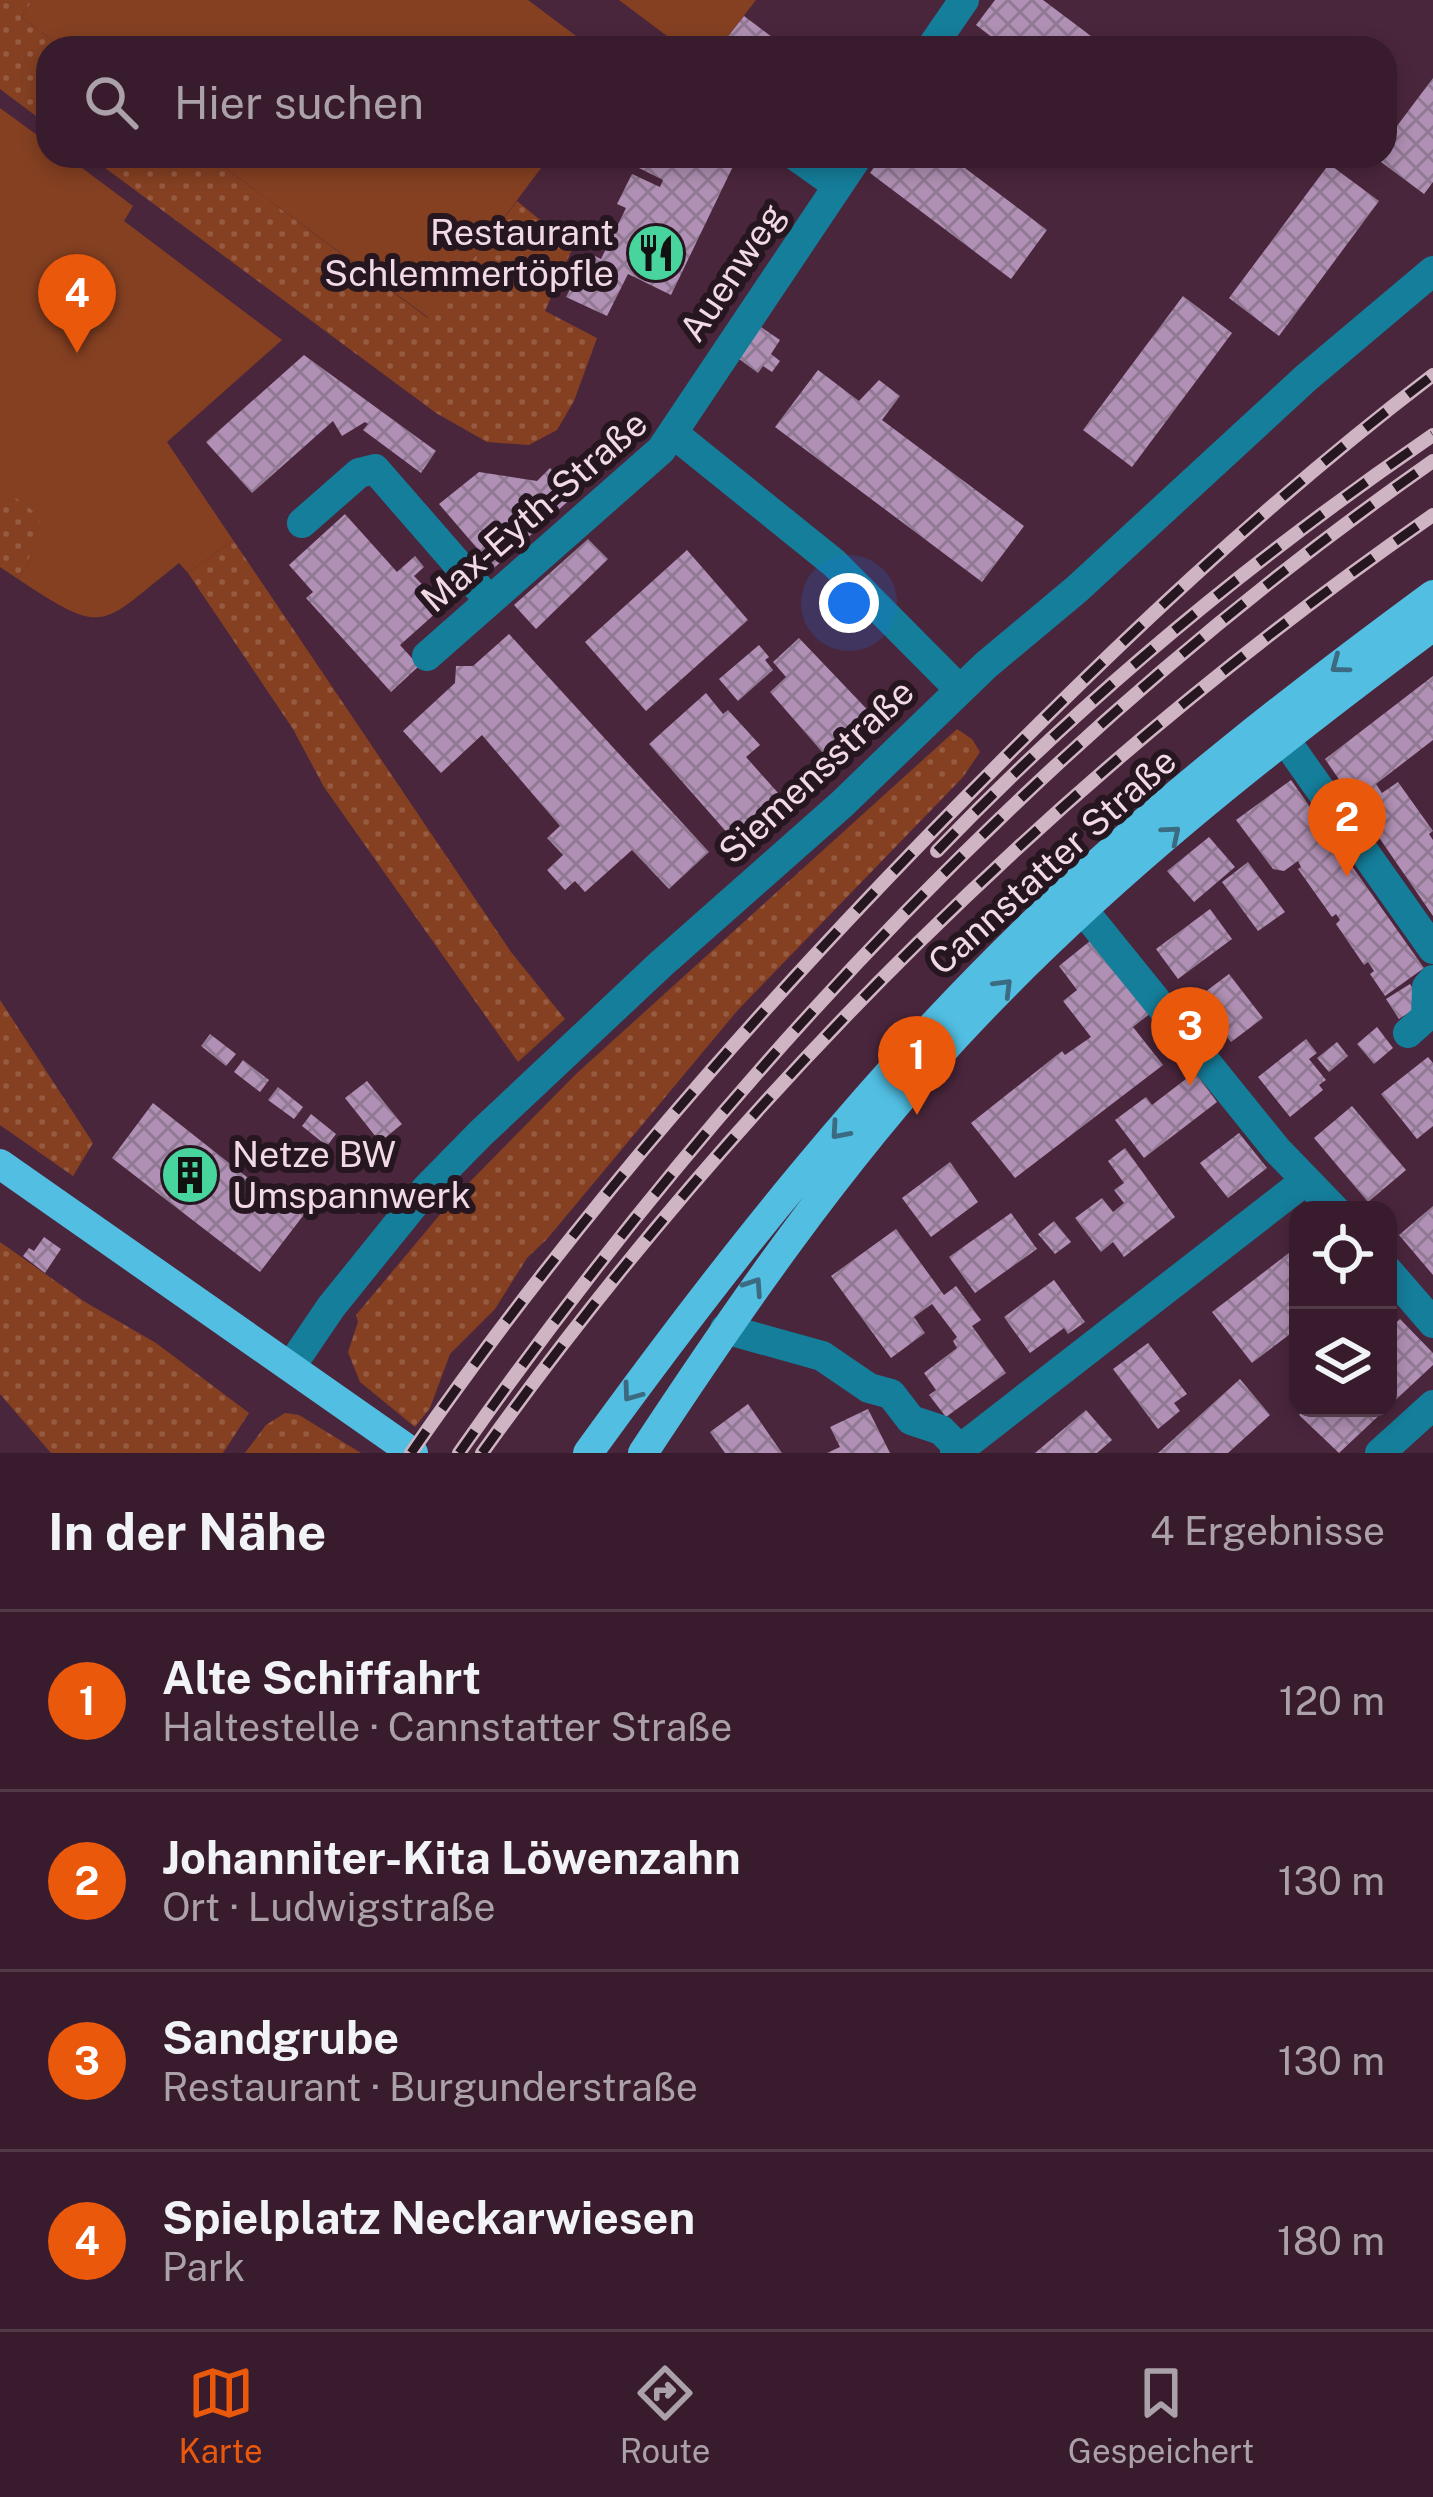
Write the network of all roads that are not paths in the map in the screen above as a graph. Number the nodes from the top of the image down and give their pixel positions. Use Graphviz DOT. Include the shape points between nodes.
graph roads {
  1 [pos="964,0"];
  2 [pos="940,36"];
  3 [pos="813,168"];
  4 [pos="850,168"];
  5 [pos="838,186"];
  6 [pos="1433,271"];
  7 [pos="674,434"];
  8 [pos="302,524"];
  9 [pos="1433,595"];
  10 [pos="489,600"];
  11 [pos="1433,626"];
  12 [pos="428,656"];
  13 [pos="960,690"];
  14 [pos="1278,730"];
  15 [pos="1083,910"];
  16 [pos="1433,949"];
  17 [pos="1433,980"];
  18 [pos="1408,1033"];
  19 [pos="0,1164"];
  20 [pos="1305,1181"];
  21 [pos="1326,1201"];
  22 [pos="1397,1281"];
  23 [pos="1433,1323"];
  24 [pos="725,1329"];
  25 [pos="291,1366"];
  26 [pos="1433,1405"];
  27 [pos="957,1451"];
  28 [pos="413,1453"];
  29 [pos="588,1453"];
  30 [pos="643,1453"];
  31 [pos="1380,1453"];
  1 -- 2 [label="street"];
  3 -- 5 [label="street"];
  4 -- 5 [label="street, Auenweg"];
  5 -- 7 [label="street, Auenweg"];
  6 -- 13 [label="street, Siemensstraße"];
  7 -- 10 [label="street, Max-Eyth-Straße"];
  7 -- 13 [label="street, Max-Eyth-Straße" via="834,563"];
  8 -- 10 [label="street" via="359,473 375,469"];
  9 -- 14 [label="main road, Cannstatter Straße, one-way"];
  10 -- 12 [label="street, Max-Eyth-Straße"];
  11 -- 14 [label="main road, Cannstatter Straße"];
  13 -- 25 [label="street, Siemensstraße" via="460,1153"];
  15 -- 14 [label="main road, Cannstatter Straße, one-way"];
  14 -- 16 [label="street"];
  14 -- 29 [label="main road, Cannstatter Straße, one-way" via="1055,902 945,1012 752,1233"];
  15 -- 20 [label="street"];
  24 -- 15 [label="main road, Cannstatter Straße, one-way" via="855,1152"];
  17 -- 18 [label="street" via="1426,1018"];
  19 -- 25 [label="main road"];
  20 -- 21 [label="street"];
  20 -- 27 [label="street"];
  22 -- 23 [label="street"];
  24 -- 27 [label="street" via="832,1361 866,1387 892,1394 911,1420 940,1430"];
  24 -- 30 [label="main road, Cannstatter Straße"];
  25 -- 28 [label="main road"];
  26 -- 31 [label="street"];
}
